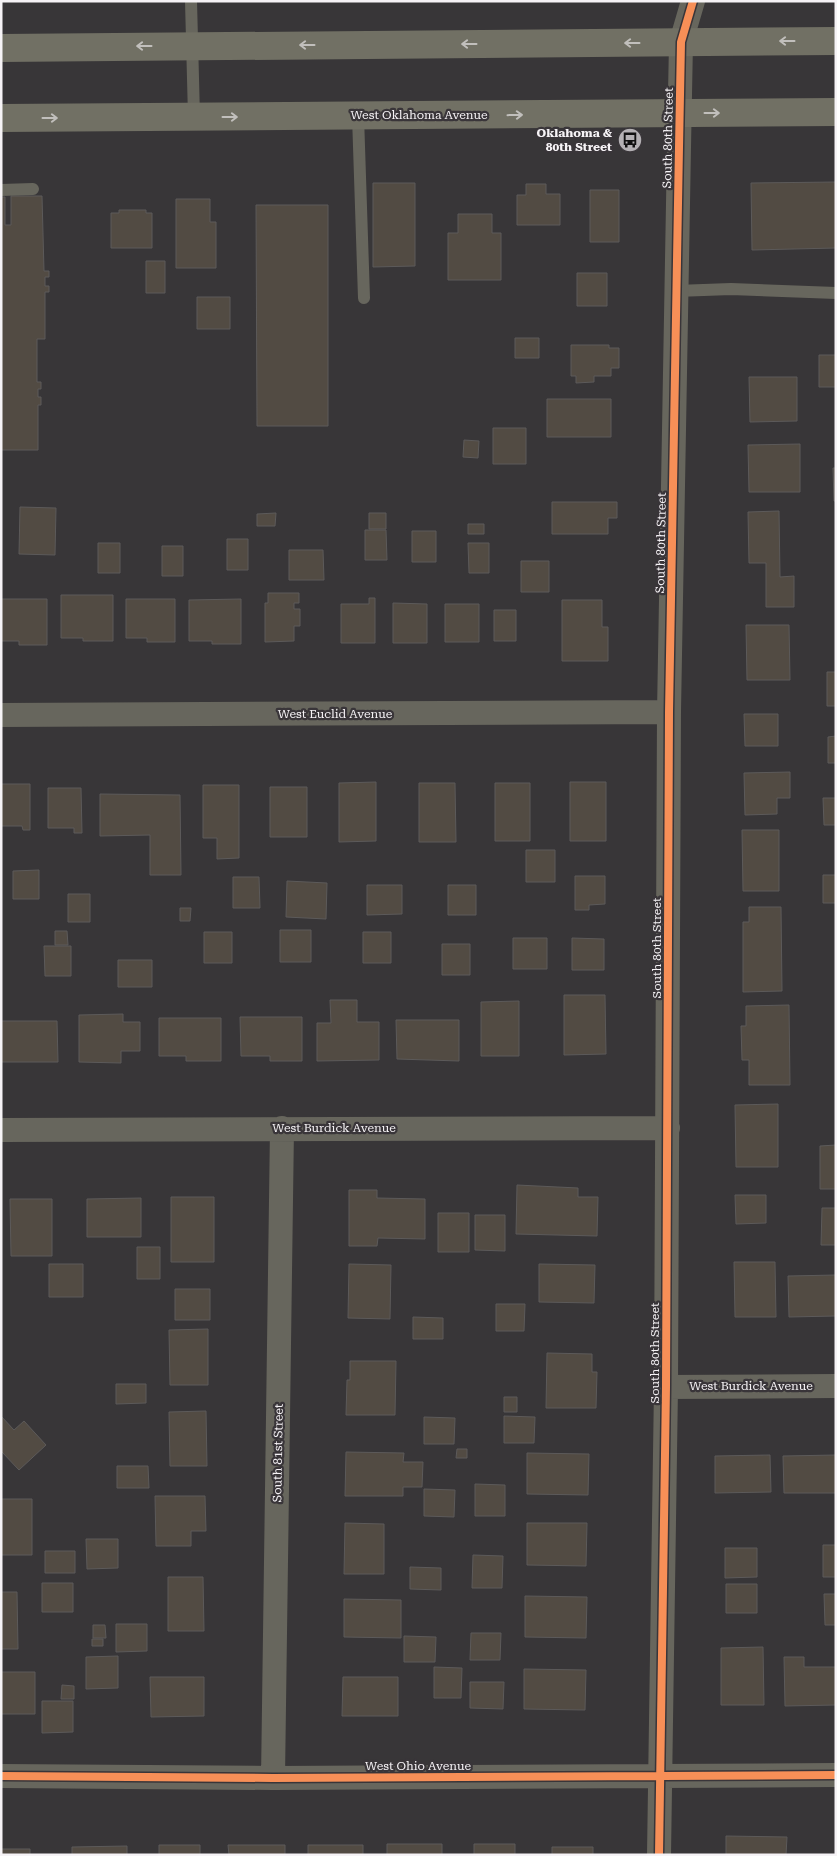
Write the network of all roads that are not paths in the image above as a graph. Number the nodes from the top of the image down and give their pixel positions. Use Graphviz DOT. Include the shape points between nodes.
graph roads {
  1 [pos="191,1"];
  2 [pos="693,1"];
  3 [pos="836,41"];
  4 [pos="681,42"];
  5 [pos="192,46"];
  6 [pos="1,48"];
  7 [pos="836,112"];
  8 [pos="679,113"];
  9 [pos="358,116"];
  10 [pos="194,117"];
  11 [pos="1,118"];
  12 [pos="33,189"];
  13 [pos="1,190"];
  14 [pos="676,291"];
  15 [pos="836,293"];
  16 [pos="364,298"];
  17 [pos="669,712"];
  18 [pos="1,715"];
  19 [pos="282,1128"];
  20 [pos="668,1128"];
  21 [pos="1,1130"];
  22 [pos="836,1386"];
  23 [pos="666,1387"];
  24 [pos="661,1775"];
  25 [pos="836,1775"];
  26 [pos="1,1776"];
  27 [pos="273,1778"];
  28 [pos="659,1855"];
  1 -- 5 [label="lane"];
  2 -- 4 [label="street"];
  3 -- 4 [label="main road, one-way"];
  4 -- 5 [label="main road, one-way"];
  4 -- 8 [label="street, South 80th Street"];
  5 -- 6 [label="main road, one-way"];
  5 -- 10 [label="lane"];
  8 -- 7 [label="main road, West Oklahoma Avenue, one-way"];
  9 -- 8 [label="main road, West Oklahoma Avenue, one-way"];
  8 -- 14 [label="street, South 80th Street"];
  10 -- 9 [label="main road, West Oklahoma Avenue, one-way"];
  9 -- 16 [label="lane"];
  11 -- 10 [label="main road, West Oklahoma Avenue, one-way"];
  12 -- 13 [label="lane"];
  14 -- 15 [label="lane" via="731,289"];
  14 -- 17 [label="street, South 80th Street"];
  17 -- 18 [label="street, West Euclid Avenue"];
  17 -- 20 [label="street, South 80th Street"];
  19 -- 20 [label="street, West Burdick Avenue"];
  19 -- 21 [label="street, West Burdick Avenue"];
  19 -- 27 [label="street, South 81st Street"];
  20 -- 23 [label="street, South 80th Street"];
  22 -- 23 [label="street, West Burdick Avenue"];
  23 -- 24 [label="street, South 80th Street"];
  24 -- 25 [label="street, West Ohio Avenue"];
  24 -- 27 [label="street, West Ohio Avenue"];
  24 -- 28 [label="street, South 80th Street"];
  26 -- 27 [label="street, West Ohio Avenue"];
}
